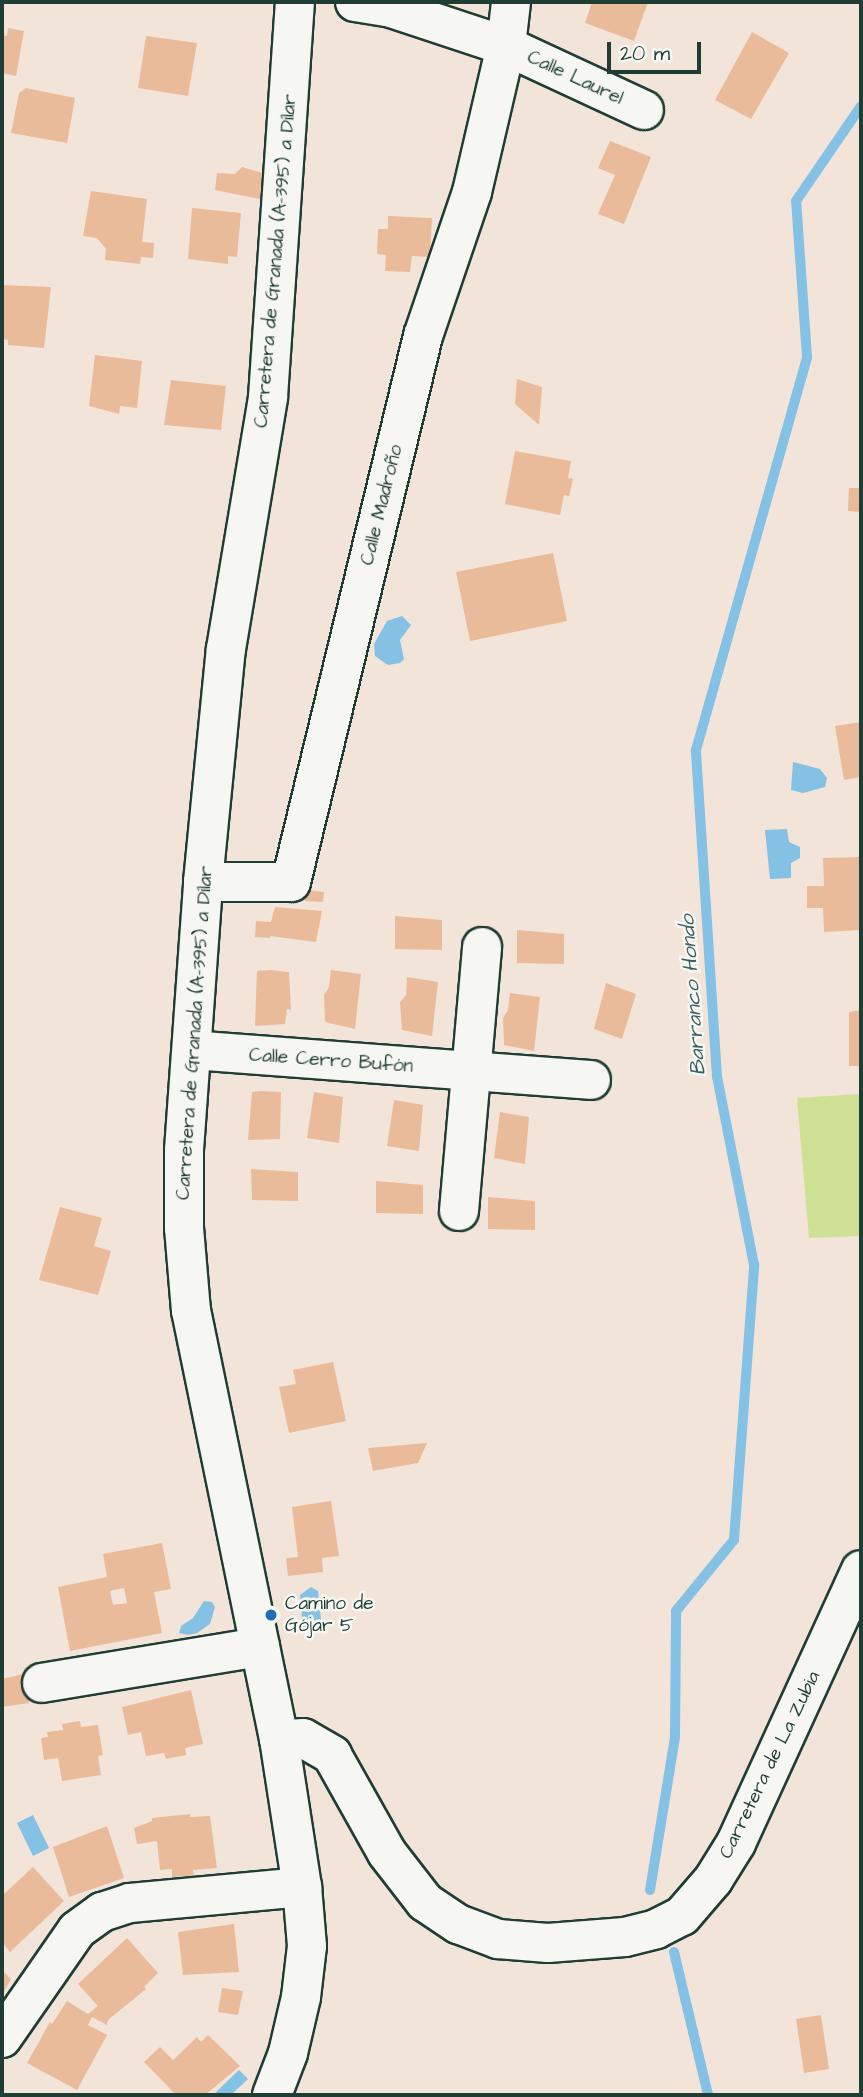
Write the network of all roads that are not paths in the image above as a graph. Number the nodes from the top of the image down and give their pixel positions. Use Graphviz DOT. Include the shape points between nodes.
graph roads {
  1 [pos="295,2"];
  2 [pos="355,2"];
  3 [pos="511,2"];
  4 [pos="506,46"];
  5 [pos="644,110"];
  6 [pos="203,882"];
  7 [pos="482,947"];
  8 [pos="192,1050"];
  9 [pos="471,1071"];
  10 [pos="591,1080"];
  11 [pos="459,1211"];
  12 [pos="861,1570"];
  13 [pos="260,1647"];
  14 [pos="42,1683"];
  15 [pos="279,1739"];
  16 [pos="302,1887"];
  17 [pos="2,2038"];
  18 [pos="272,2095"];
  1 -- 6 [label="street, Carretera de Granada (A-395) a Dílar" via="268,397 226,649"];
  2 -- 4 [label="street, Calle Laurel" via="391,8"];
  3 -- 4 [label="street, Calle Laurel"];
  4 -- 5 [label="street, Calle Laurel"];
  4 -- 6 [label="street, Calle Madroño" via="472,192 423,336 291,882"];
  6 -- 8 [label="street, Carretera de Granada (A-395) a Dílar"];
  7 -- 9 [label="street"];
  8 -- 9 [label="street, Calle Cerro Bufón"];
  8 -- 13 [label="street, Carretera de Granada (A-395) a Dílar" via="184,1189 191,1311"];
  9 -- 10 [label="street, Calle Cerro Bufón"];
  9 -- 11 [label="street"];
  12 -- 15 [label="street, Carretera de La Zubia" via="736,1843 713,1880 682,1916 656,1929 625,1937 548,1943 498,1939 458,1924 425,1902 387,1853 332,1755 303,1738"];
  13 -- 14 [label="street"];
  13 -- 15 [label="street, Carretera de Granada (A-395) a Dílar"];
  15 -- 16 [label="street, Carretera de Granada (A-395) a Dílar"];
  16 -- 17 [label="street" via="130,1903 102,1912 77,1930"];
  16 -- 18 [label="street, Carretera de Granada (A-395) a Dílar" via="307,1946 301,1997"];
}
